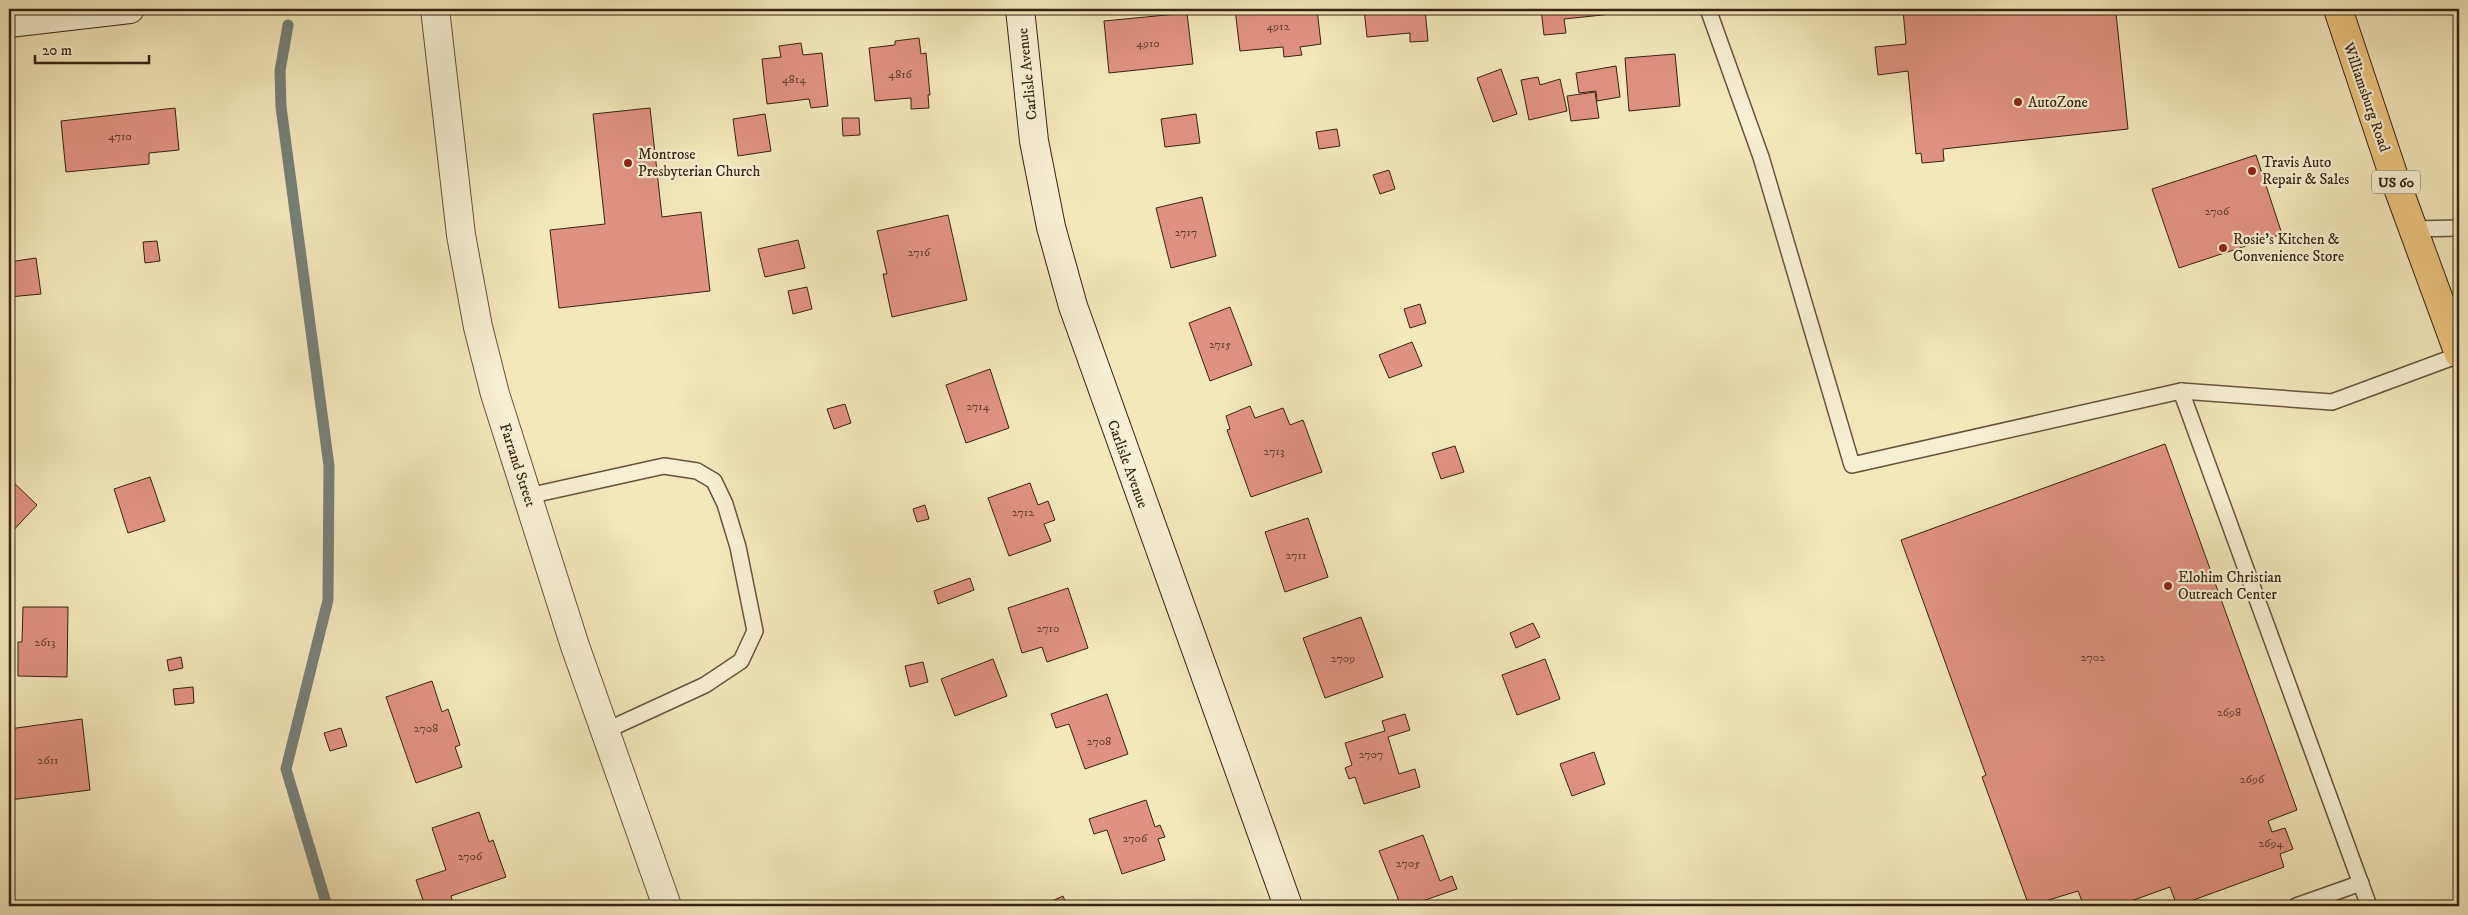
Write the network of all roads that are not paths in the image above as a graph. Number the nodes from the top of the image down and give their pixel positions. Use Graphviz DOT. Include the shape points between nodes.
graph roads {
  1 [pos="130,9"];
  2 [pos="435,9"];
  3 [pos="1020,9"];
  4 [pos="1708,9"];
  5 [pos="2338,9"];
  6 [pos="9,22"];
  7 [pos="2459,228"];
  8 [pos="2413,229"];
  9 [pos="2459,354"];
  10 [pos="2181,391"];
  11 [pos="528,496"];
  12 [pos="605,731"];
  13 [pos="2361,883"];
  14 [pos="667,906"];
  15 [pos="1288,906"];
  16 [pos="2296,906"];
  17 [pos="2369,906"];
  1 -- 6 [label="street"];
  2 -- 11 [label="street, Farrand Street" via="461,235 478,328 495,394"];
  3 -- 15 [label="street, Carlisle Avenue" via="1034,141 1073,306"];
  4 -- 10 [label="lane" via="1761,157 1852,465"];
  5 -- 8 [label="main road, Williamsburg Road / US 60"];
  7 -- 8 [label="lane"];
  8 -- 9 [label="main road, Williamsburg Road / US 60"];
  9 -- 10 [label="lane" via="2332,402"];
  10 -- 13 [label="lane"];
  11 -- 12 [label="street, Farrand Street"];
  11 -- 12 [label="lane" via="664,466 697,471 714,481 725,504 738,547 755,631 741,661 705,685"];
  12 -- 14 [label="street, Farrand Street"];
  13 -- 16 [label="lane"];
  13 -- 17 [label="lane"];
}
